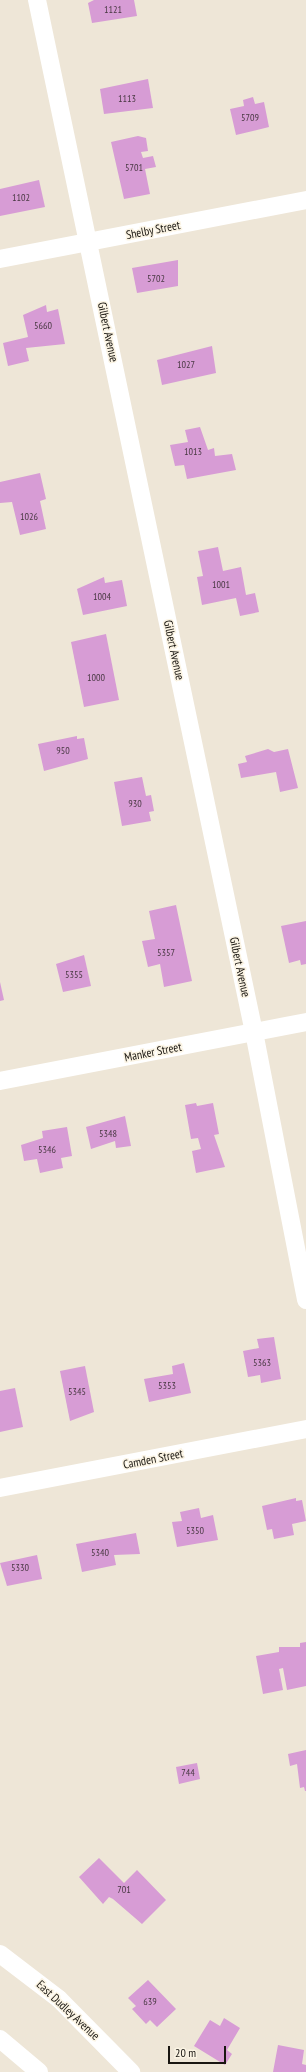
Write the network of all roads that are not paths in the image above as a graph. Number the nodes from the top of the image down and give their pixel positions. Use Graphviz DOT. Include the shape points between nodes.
graph roads {
  1 [pos="37,0"];
  2 [pos="306,200"];
  3 [pos="89,242"];
  4 [pos="0,260"];
  5 [pos="306,1022"];
  6 [pos="254,1032"];
  7 [pos="0,1082"];
  8 [pos="306,1300"];
  9 [pos="306,1429"];
  10 [pos="0,1488"];
  11 [pos="0,1954"];
  12 [pos="0,2039"];
  13 [pos="38,2072"];
  14 [pos="130,2072"];
  1 -- 3 [label="street, Gilbert Avenue"];
  2 -- 3 [label="street, Shelby Street"];
  3 -- 4 [label="street, Shelby Street"];
  3 -- 6 [label="street, Gilbert Avenue"];
  5 -- 6 [label="street, Manker Street"];
  6 -- 7 [label="street, Manker Street"];
  6 -- 8 [label="street, Gilbert Avenue"];
  9 -- 10 [label="street, Camden Street"];
  11 -- 14 [label="street, East Dudley Avenue" via="59,1999"];
  12 -- 13 [label="street"];
}
